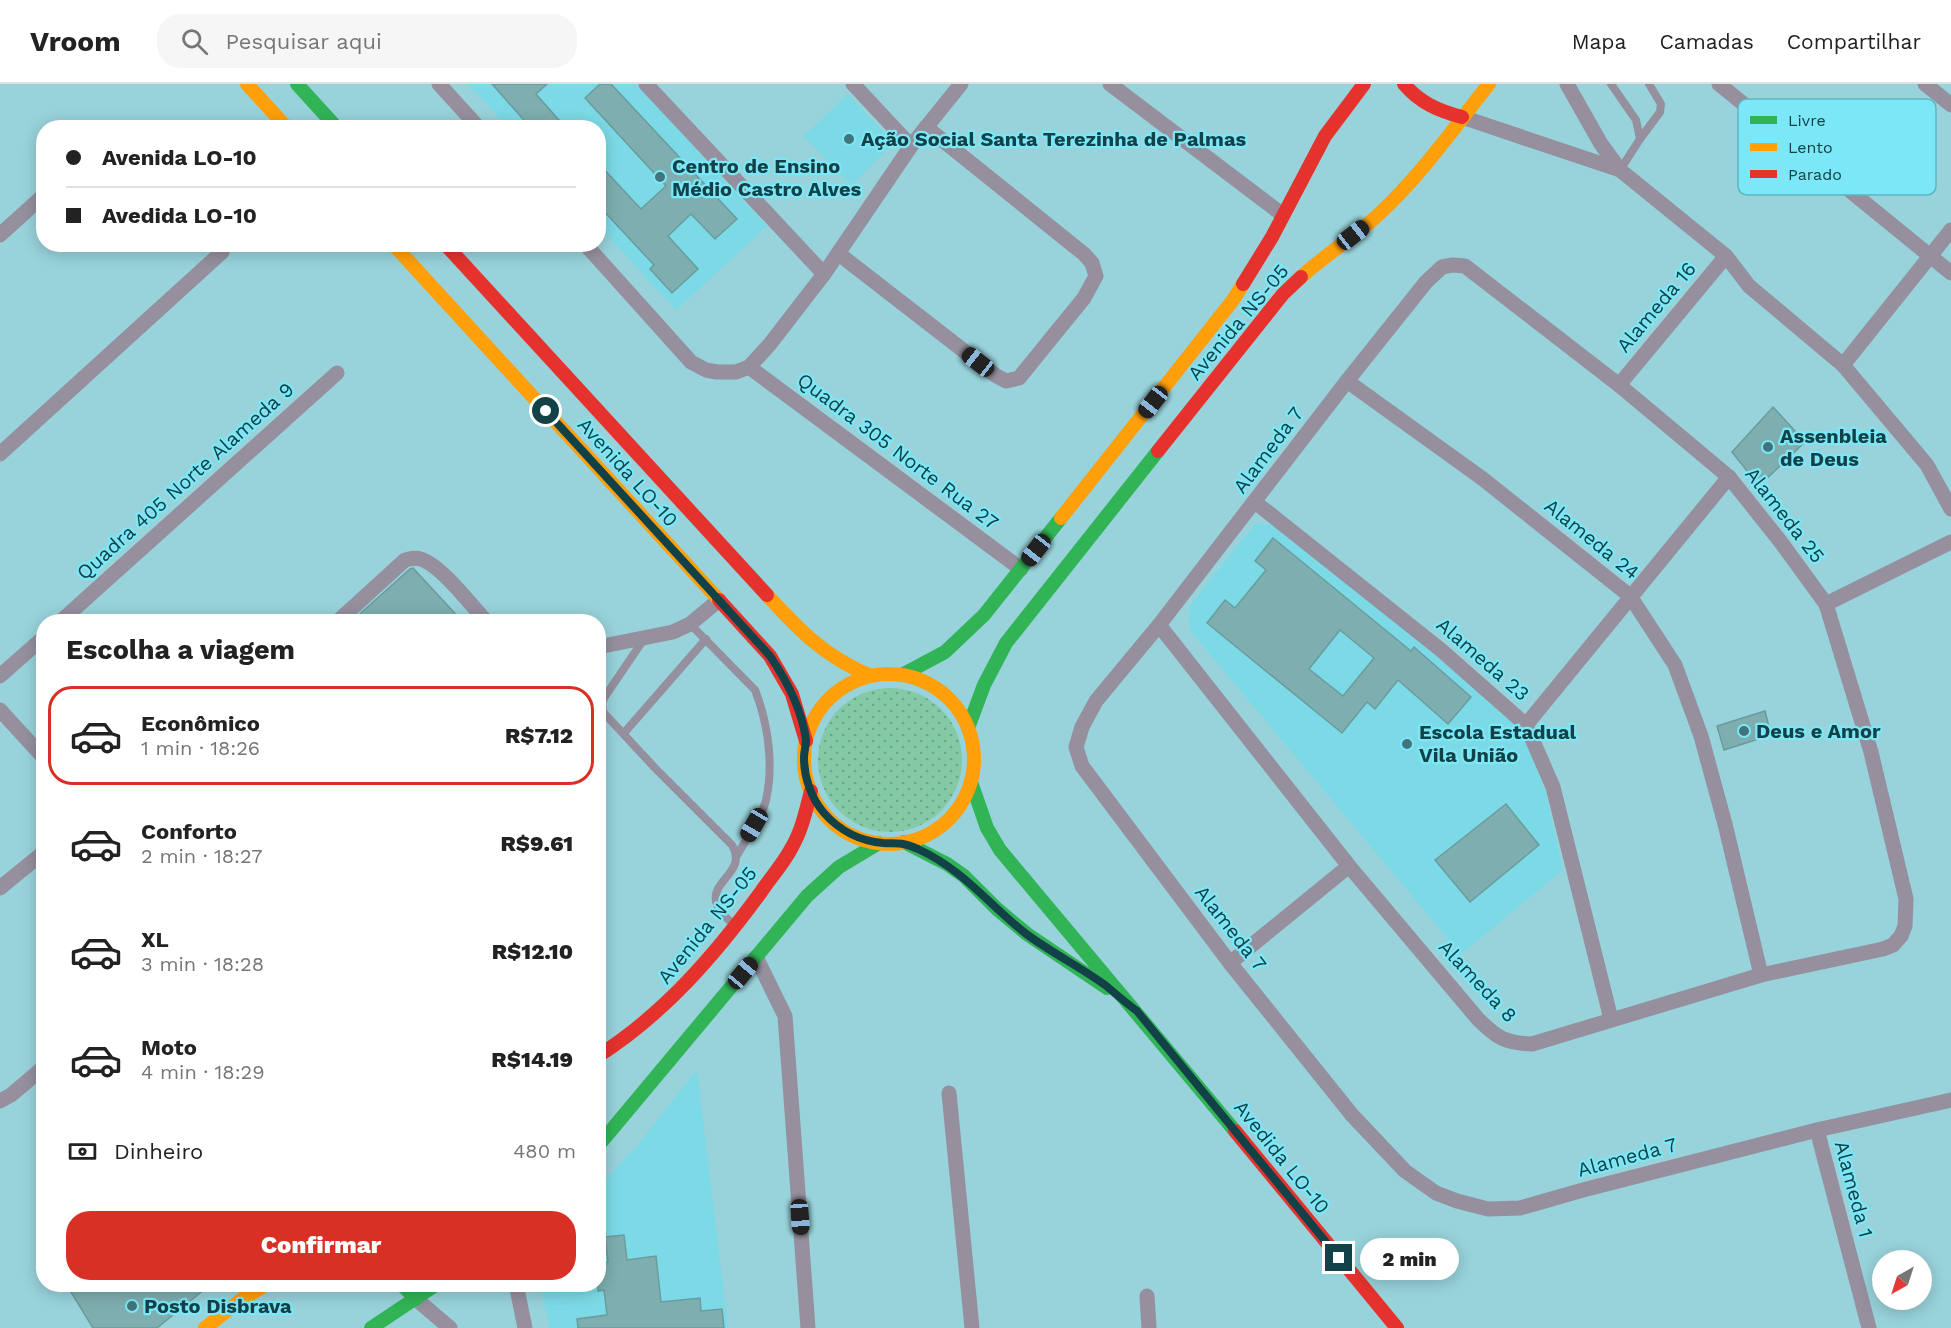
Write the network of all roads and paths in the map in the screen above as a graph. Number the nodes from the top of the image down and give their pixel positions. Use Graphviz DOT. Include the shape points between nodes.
graph roads {
  1 [pos="248,84"];
  2 [pos="297,84"];
  3 [pos="439,84"];
  4 [pos="646,84"];
  5 [pos="853,84"];
  6 [pos="962,84"];
  7 [pos="1110,84"];
  8 [pos="1364,84"];
  9 [pos="1404,84"];
  10 [pos="1489,84"];
  11 [pos="1567,84"];
  12 [pos="1611,84"];
  13 [pos="1649,84"];
  14 [pos="1719,84"];
  15 [pos="1925,84"];
  16 [pos="1738,99"];
  17 [pos="1951,105"];
  18 [pos="1462,117"];
  19 [pos="280,120"];
  20 [pos="331,120"];
  21 [pos="471,120"];
  22 [pos="926,127"];
  23 [pos="1640,139"];
  24 [pos="911,146"];
  25 [pos="1620,170"];
  26 [pos="1855,195"];
  27 [pos="36,202"];
  28 [pos="1283,215"];
  29 [pos="1951,230"];
  30 [pos="0,235"];
  31 [pos="222,252"];
  32 [pos="400,252"];
  33 [pos="452,252"];
  34 [pos="592,252"];
  35 [pos="838,254"];
  36 [pos="1726,256"];
  37 [pos="1930,256"];
  38 [pos="1465,266"];
  39 [pos="1951,273"];
  40 [pos="824,274"];
  41 [pos="1843,364"];
  42 [pos="750,367"];
  43 [pos="337,373"];
  44 [pos="1347,381"];
  45 [pos="1619,385"];
  46 [pos="0,454"];
  47 [pos="1730,477"];
  48 [pos="1255,502"];
  49 [pos="1951,509"];
  50 [pos="1951,542"];
  51 [pos="1021,569"];
  52 [pos="1630,596"];
  53 [pos="719,600"];
  54 [pos="1826,604"];
  55 [pos="69,614"];
  56 [pos="346,614"];
  57 [pos="479,614"];
  58 [pos="690,624"];
  59 [pos="1159,625"];
  60 [pos="645,638"];
  61 [pos="706,639"];
  62 [pos="36,644"];
  63 [pos="606,645"];
  64 [pos="902,675"];
  65 [pos="0,676"];
  66 [pos="871,676"];
  67 [pos="606,698"];
  68 [pos="0,710"];
  69 [pos="606,715"];
  70 [pos="1526,724"];
  71 [pos="968,728"];
  72 [pos="624,732"];
  73 [pos="806,741"];
  74 [pos="36,749"];
  75 [pos="971,782"];
  76 [pos="811,791"];
  77 [pos="904,842"];
  78 [pos="879,843"];
  79 [pos="738,854"];
  80 [pos="36,859"];
  81 [pos="1349,866"];
  82 [pos="0,888"];
  83 [pos="1906,899"];
  84 [pos="734,926"];
  85 [pos="756,957"];
  86 [pos="1230,963"];
  87 [pos="1761,975"];
  88 [pos="1137,1011"];
  89 [pos="1611,1019"];
  90 [pos="606,1051"];
  91 [pos="36,1074"];
  92 [pos="949,1093"];
  93 [pos="1951,1100"];
  94 [pos="0,1101"];
  95 [pos="1817,1130"];
  96 [pos="606,1136"];
  97 [pos="254,1292"];
  98 [pos="409,1292"];
  99 [pos="426,1292"];
  100 [pos="518,1292"];
  101 [pos="1147,1296"];
  102 [pos="416,1299"];
  103 [pos="205,1328"];
  104 [pos="371,1328"];
  105 [pos="450,1328"];
  106 [pos="525,1328"];
  107 [pos="808,1328"];
  108 [pos="972,1328"];
  109 [pos="1149,1328"];
  110 [pos="1397,1328"];
  111 [pos="1869,1328"];
  1 -- 19 [label="street"];
  2 -- 20 [label="street"];
  3 -- 21 [label="street"];
  4 -- 40 [label="street"];
  5 -- 24 [label="street"];
  6 -- 22 [label="street"];
  7 -- 28 [label="street"];
  8 -- 28 [label="street, Avenida NS-05" via="1325,136"];
  9 -- 18 [label="street" via="1429,106"];
  10 -- 18 [label="street, Avenida NS-05"];
  11 -- 25 [label="street"];
  12 -- 23 [label="lane" via="1636,120"];
  13 -- 23 [label="lane" via="1661,104 1660,112"];
  14 -- 16 [label="street"];
  15 -- 17 [label="street"];
  18 -- 25 [label="street"];
  18 -- 71 [label="street, Avenida NS-05" via="1386,207 1309,268 1283,294 1006,643"];
  22 -- 24 [label="street"];
  22 -- 35 [label="street" via="1092,263 1096,276 1084,298 1019,378 1006,381"];
  23 -- 25 [label="lane"];
  24 -- 35 [label="street"];
  25 -- 36 [label="street"];
  26 -- 37 [label="street"];
  27 -- 30 [label="street"];
  28 -- 51 [label="street, Avenida NS-05" via="1263,254 1226,309"];
  29 -- 37 [label="street"];
  31 -- 46 [label="street"];
  32 -- 53 [label="street, Avenida LO-10"];
  33 -- 66 [label="street, Avenida LO-10" via="800,631 830,657"];
  34 -- 42 [label="street" via="691,362 717,372"];
  35 -- 40 [label="street"];
  36 -- 41 [label="street" via="1749,286"];
  36 -- 45 [label="street, Alameda 16"];
  37 -- 39 [label="street"];
  37 -- 41 [label="street"];
  38 -- 44 [label="street, Alameda 7" via="1442,267"];
  38 -- 45 [label="street, Alameda 25"];
  40 -- 42 [label="street"];
  41 -- 49 [label="street" via="1927,465"];
  42 -- 51 [label="street, Quadra 305 Norte Rua 27"];
  43 -- 55 [label="street, Quadra 405 Norte Alameda 9"];
  44 -- 48 [label="street, Alameda 7"];
  44 -- 52 [label="street, Alameda 24" via="1483,479"];
  45 -- 47 [label="street, Alameda 25"];
  47 -- 52 [label="street"];
  47 -- 54 [label="street, Alameda 25"];
  48 -- 59 [label="street, Alameda 7"];
  48 -- 70 [label="street, Alameda 23" via="1441,650"];
  50 -- 54 [label="street"];
  51 -- 64 [label="street, Avenida NS-05" via="952,647"];
  52 -- 70 [label="street"];
  52 -- 87 [label="street, Alameda 24" via="1676,665 1701,736"];
  53 -- 58 [label="street"];
  53 -- 73 [label="street, Avenida LO-10" via="779,669 797,706"];
  54 -- 83 [label="street, Alameda 25" via="1871,752"];
  56 -- 57 [label="street" via="405,560 413,558 434,566"];
  58 -- 60 [label="street"];
  58 -- 61 [label="lane"];
  59 -- 81 [label="street, Alameda 8"];
  59 -- 86 [label="street, Alameda 7" via="1096,701 1076,747 1082,766"];
  60 -- 63 [label="street"];
  60 -- 67 [label="lane"];
  61 -- 72 [label="lane"];
  61 -- 79 [label="lane" via="755,690 770,756 766,800"];
  62 -- 65 [label="street"];
  64 -- 66 [label="street, Avenida NS-05"];
  64 -- 71 [label="street, Avenida NS-05" via="938,690 958,709"];
  66 -- 73 [label="street, Avenida NS-05" via="846,685 832,696 815,716"];
  68 -- 74 [label="street"];
  69 -- 72 [label="lane"];
  70 -- 89 [label="street, Alameda 23" via="1553,787"];
  71 -- 75 [label="street, Avenida NS-05" via="974,755"];
  72 -- 79 [label="lane"];
  73 -- 76 [label="street, Avenida NS-05" via="805,767"];
  75 -- 77 [label="street, Avenida NS-05" via="959,808 946,822 931,833"];
  75 -- 88 [label="street, Avedida LO-10" via="996,844"];
  76 -- 78 [label="street, Avenida NS-05" via="824,812 841,828"];
  76 -- 84 [label="street, Avenida NS-05" via="792,848"];
  77 -- 78 [label="street, Avenida NS-05"];
  77 -- 88 [label="street, Avedida LO-10" via="955,870 1027,934"];
  78 -- 85 [label="street, Avenida NS-05" via="851,858 818,885"];
  79 -- 84 [label="lane" via="737,863 719,886 715,899"];
  80 -- 82 [label="street"];
  81 -- 86 [label="street"];
  81 -- 89 [label="street, Alameda 8" via="1499,1038 1532,1044"];
  83 -- 87 [label="street, Alameda 8" via="1905,926 1893,945"];
  84 -- 90 [label="street, Avenida NS-05" via="662,1008"];
  85 -- 96 [label="street, Avenida NS-05"];
  85 -- 107 [label="street" via="785,1016"];
  86 -- 95 [label="street, Alameda 7" via="1352,1115 1405,1171 1436,1193 1457,1201 1488,1209 1520,1208"];
  87 -- 89 [label="street, Alameda 8"];
  88 -- 110 [label="street, Avedida LO-10"];
  91 -- 94 [label="street"];
  92 -- 108 [label="street"];
  93 -- 95 [label="street, Alameda 7"];
  95 -- 111 [label="street, Alameda 1"];
  97 -- 103 [label="street"];
  98 -- 102 [label="street"];
  99 -- 102 [label="street"];
  100 -- 106 [label="street"];
  101 -- 109 [label="street"];
  102 -- 104 [label="street"];
  102 -- 105 [label="street"];
}
